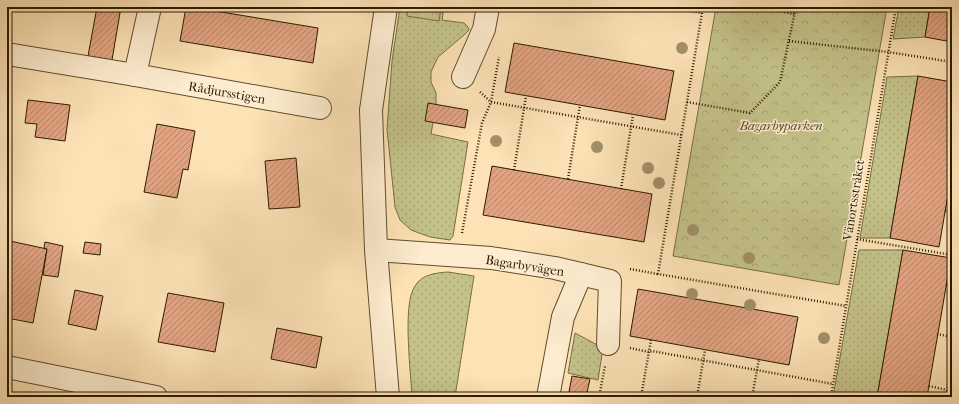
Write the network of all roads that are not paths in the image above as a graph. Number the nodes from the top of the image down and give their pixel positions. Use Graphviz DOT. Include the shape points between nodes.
graph roads {
  1 [pos="150,7"];
  2 [pos="386,7"];
  3 [pos="488,7"];
  4 [pos="7,54"];
  5 [pos="135,75"];
  6 [pos="463,77"];
  7 [pos="320,108"];
  8 [pos="376,250"];
  9 [pos="581,274"];
  10 [pos="608,344"];
  11 [pos="7,367"];
  12 [pos="156,397"];
  13 [pos="388,397"];
  14 [pos="548,397"];
  1 -- 5 [label="street"];
  2 -- 8 [label="street" via="371,110"];
  3 -- 6 [label="street" via="484,28"];
  4 -- 5 [label="street, Rådjursstigen"];
  5 -- 7 [label="street, Rådjursstigen"];
  8 -- 9 [label="street, Bagarbyvägen" via="491,258"];
  8 -- 13 [label="street"];
  9 -- 10 [label="street, Bagarbyvägen" via="610,281"];
  9 -- 14 [label="street" via="563,317"];
  11 -- 12 [label="street"];
}
